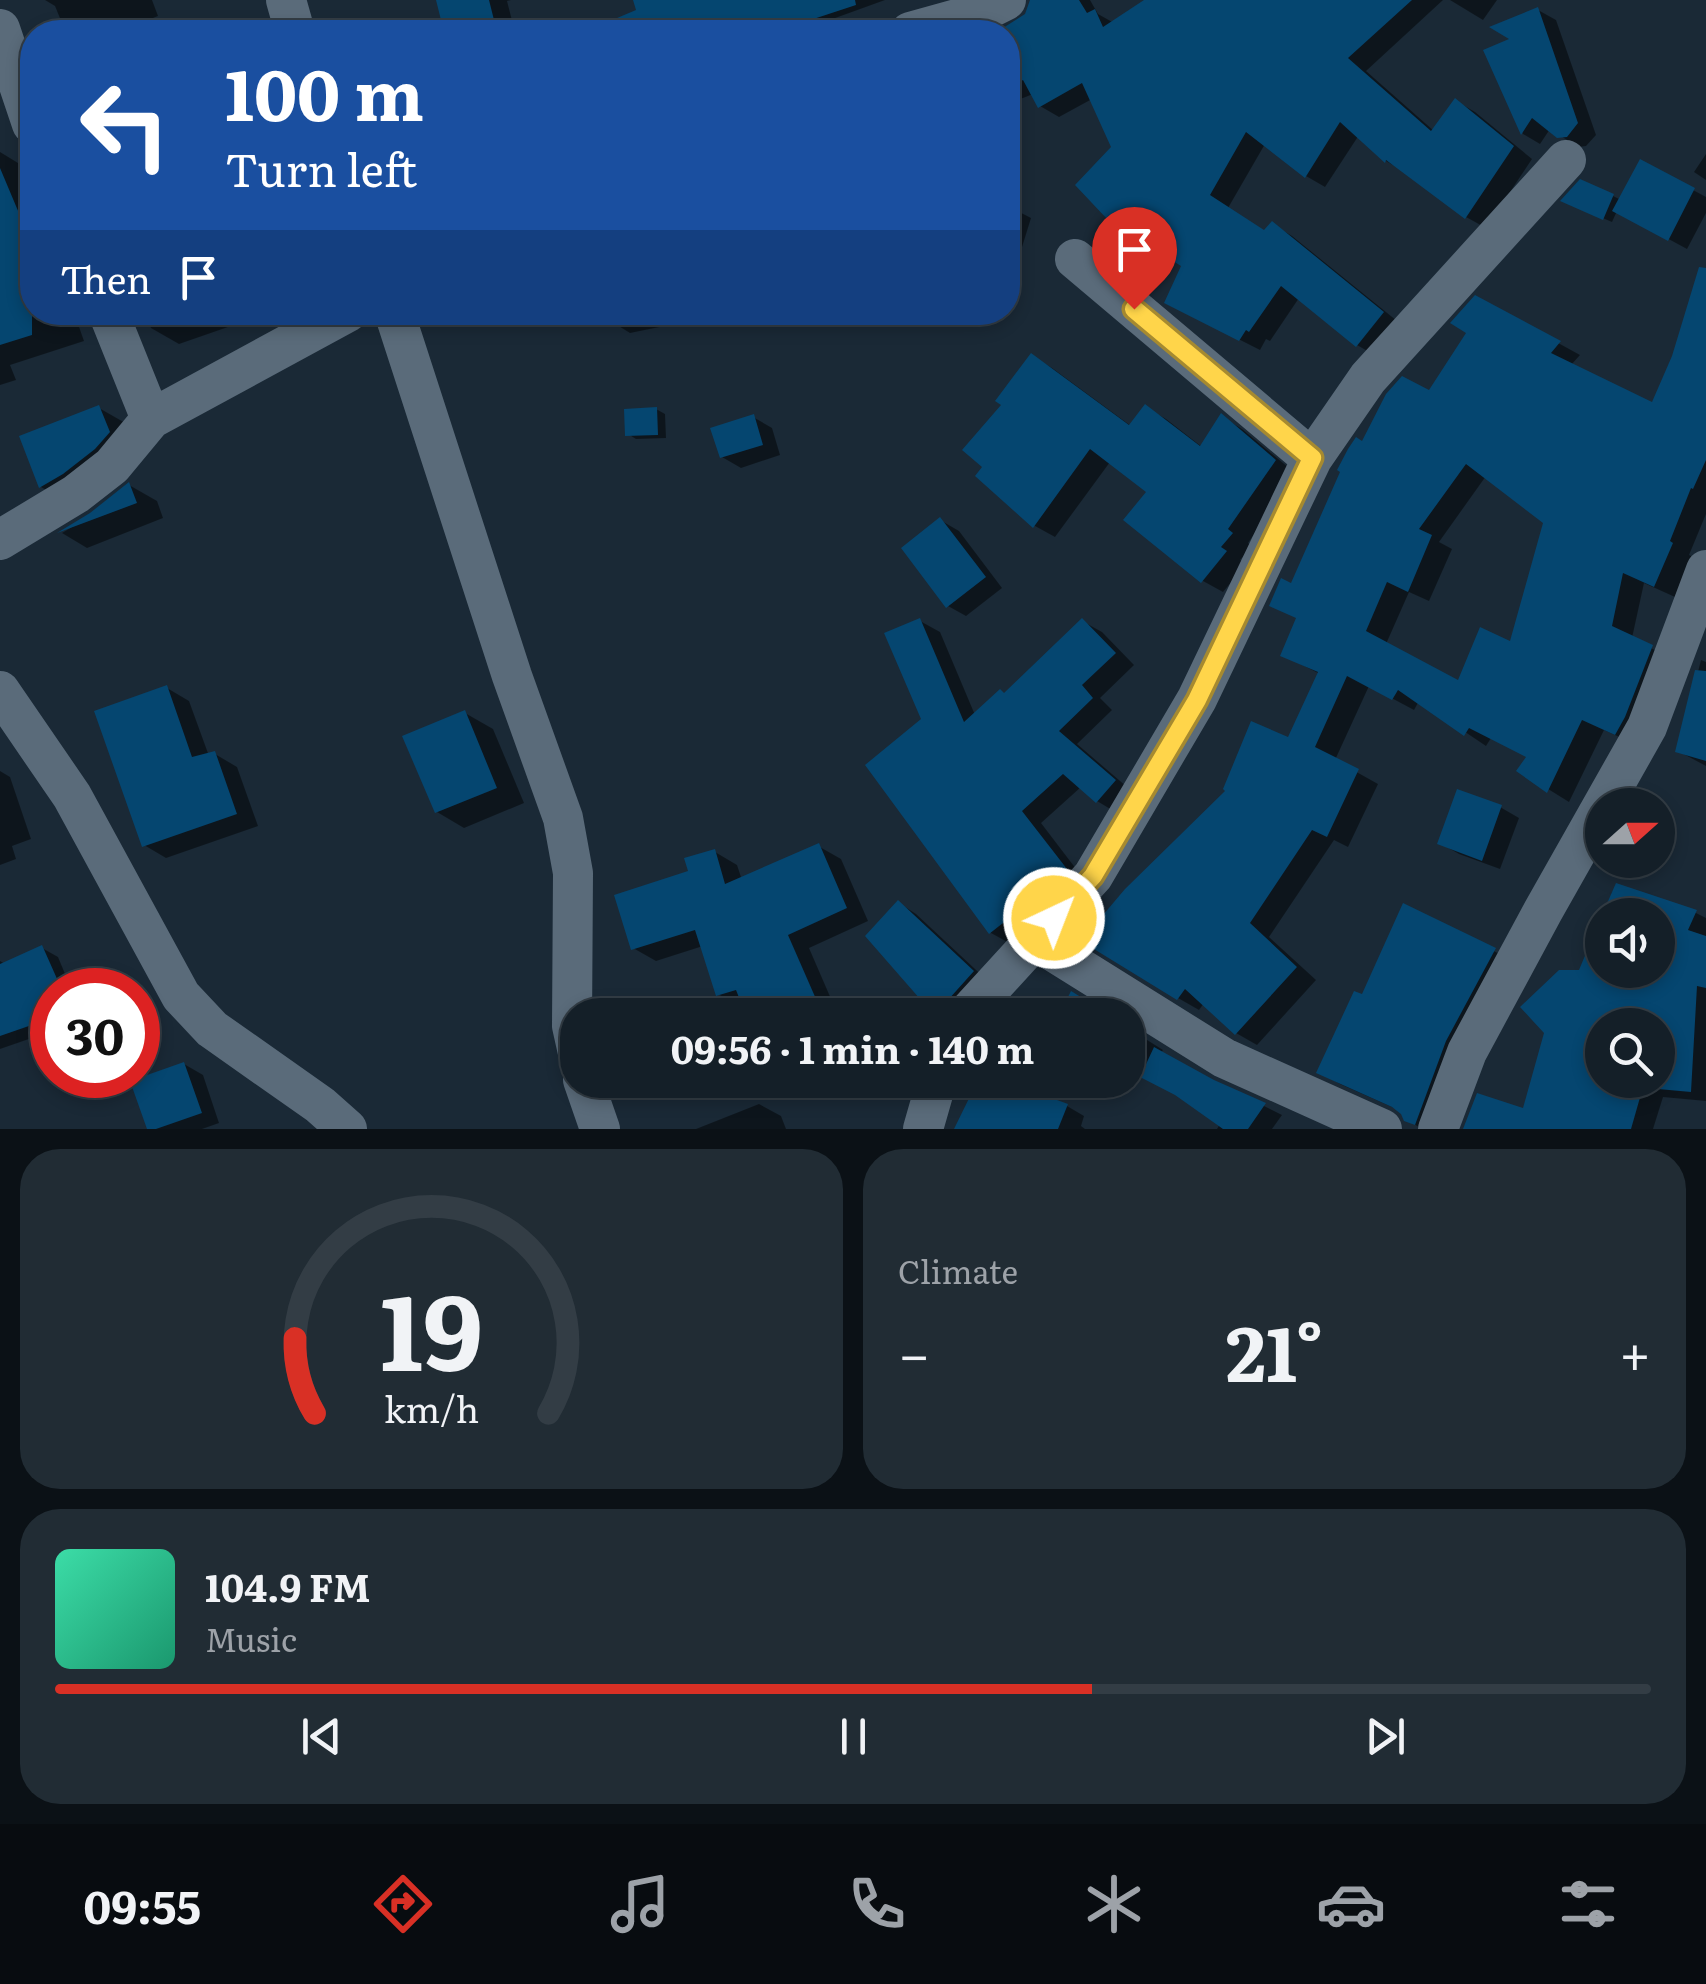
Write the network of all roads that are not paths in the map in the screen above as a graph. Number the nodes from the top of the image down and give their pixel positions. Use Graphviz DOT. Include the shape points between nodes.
graph roads {
  1 [pos="1006,0"];
  2 [pos="953,20"];
  3 [pos="0,29"];
  4 [pos="20,88"];
  5 [pos="1566,160"];
  6 [pos="1074,259"];
  7 [pos="113,325"];
  8 [pos="324,325"];
  9 [pos="398,325"];
  10 [pos="151,419"];
  11 [pos="1312,458"];
  12 [pos="0,540"];
  13 [pos="1706,570"];
  14 [pos="0,691"];
  15 [pos="1035,940"];
  16 [pos="572,998"];
  17 [pos="982,998"];
  18 [pos="589,1098"];
  19 [pos="932,1098"];
  20 [pos="347,1129"];
  21 [pos="600,1129"];
  22 [pos="923,1129"];
  23 [pos="1382,1129"];
  24 [pos="1438,1129"];
  1 -- 2 [label="street"];
  3 -- 4 [label="street"];
  5 -- 11 [label="street" via="1368,378"];
  6 -- 11 [label="street"];
  7 -- 10 [label="street"];
  8 -- 10 [label="street"];
  9 -- 16 [label="street" via="563,818 573,873"];
  10 -- 12 [label="street" via="112,466"];
  11 -- 15 [label="street" via="1197,700 1093,876"];
  13 -- 24 [label="street" via="1647,726 1467,1052"];
  14 -- 20 [label="street" via="72,796 181,996 212,1029"];
  15 -- 17 [label="street"];
  15 -- 23 [label="street" via="1224,1058"];
  18 -- 21 [label="street"];
  19 -- 22 [label="street"];
}
